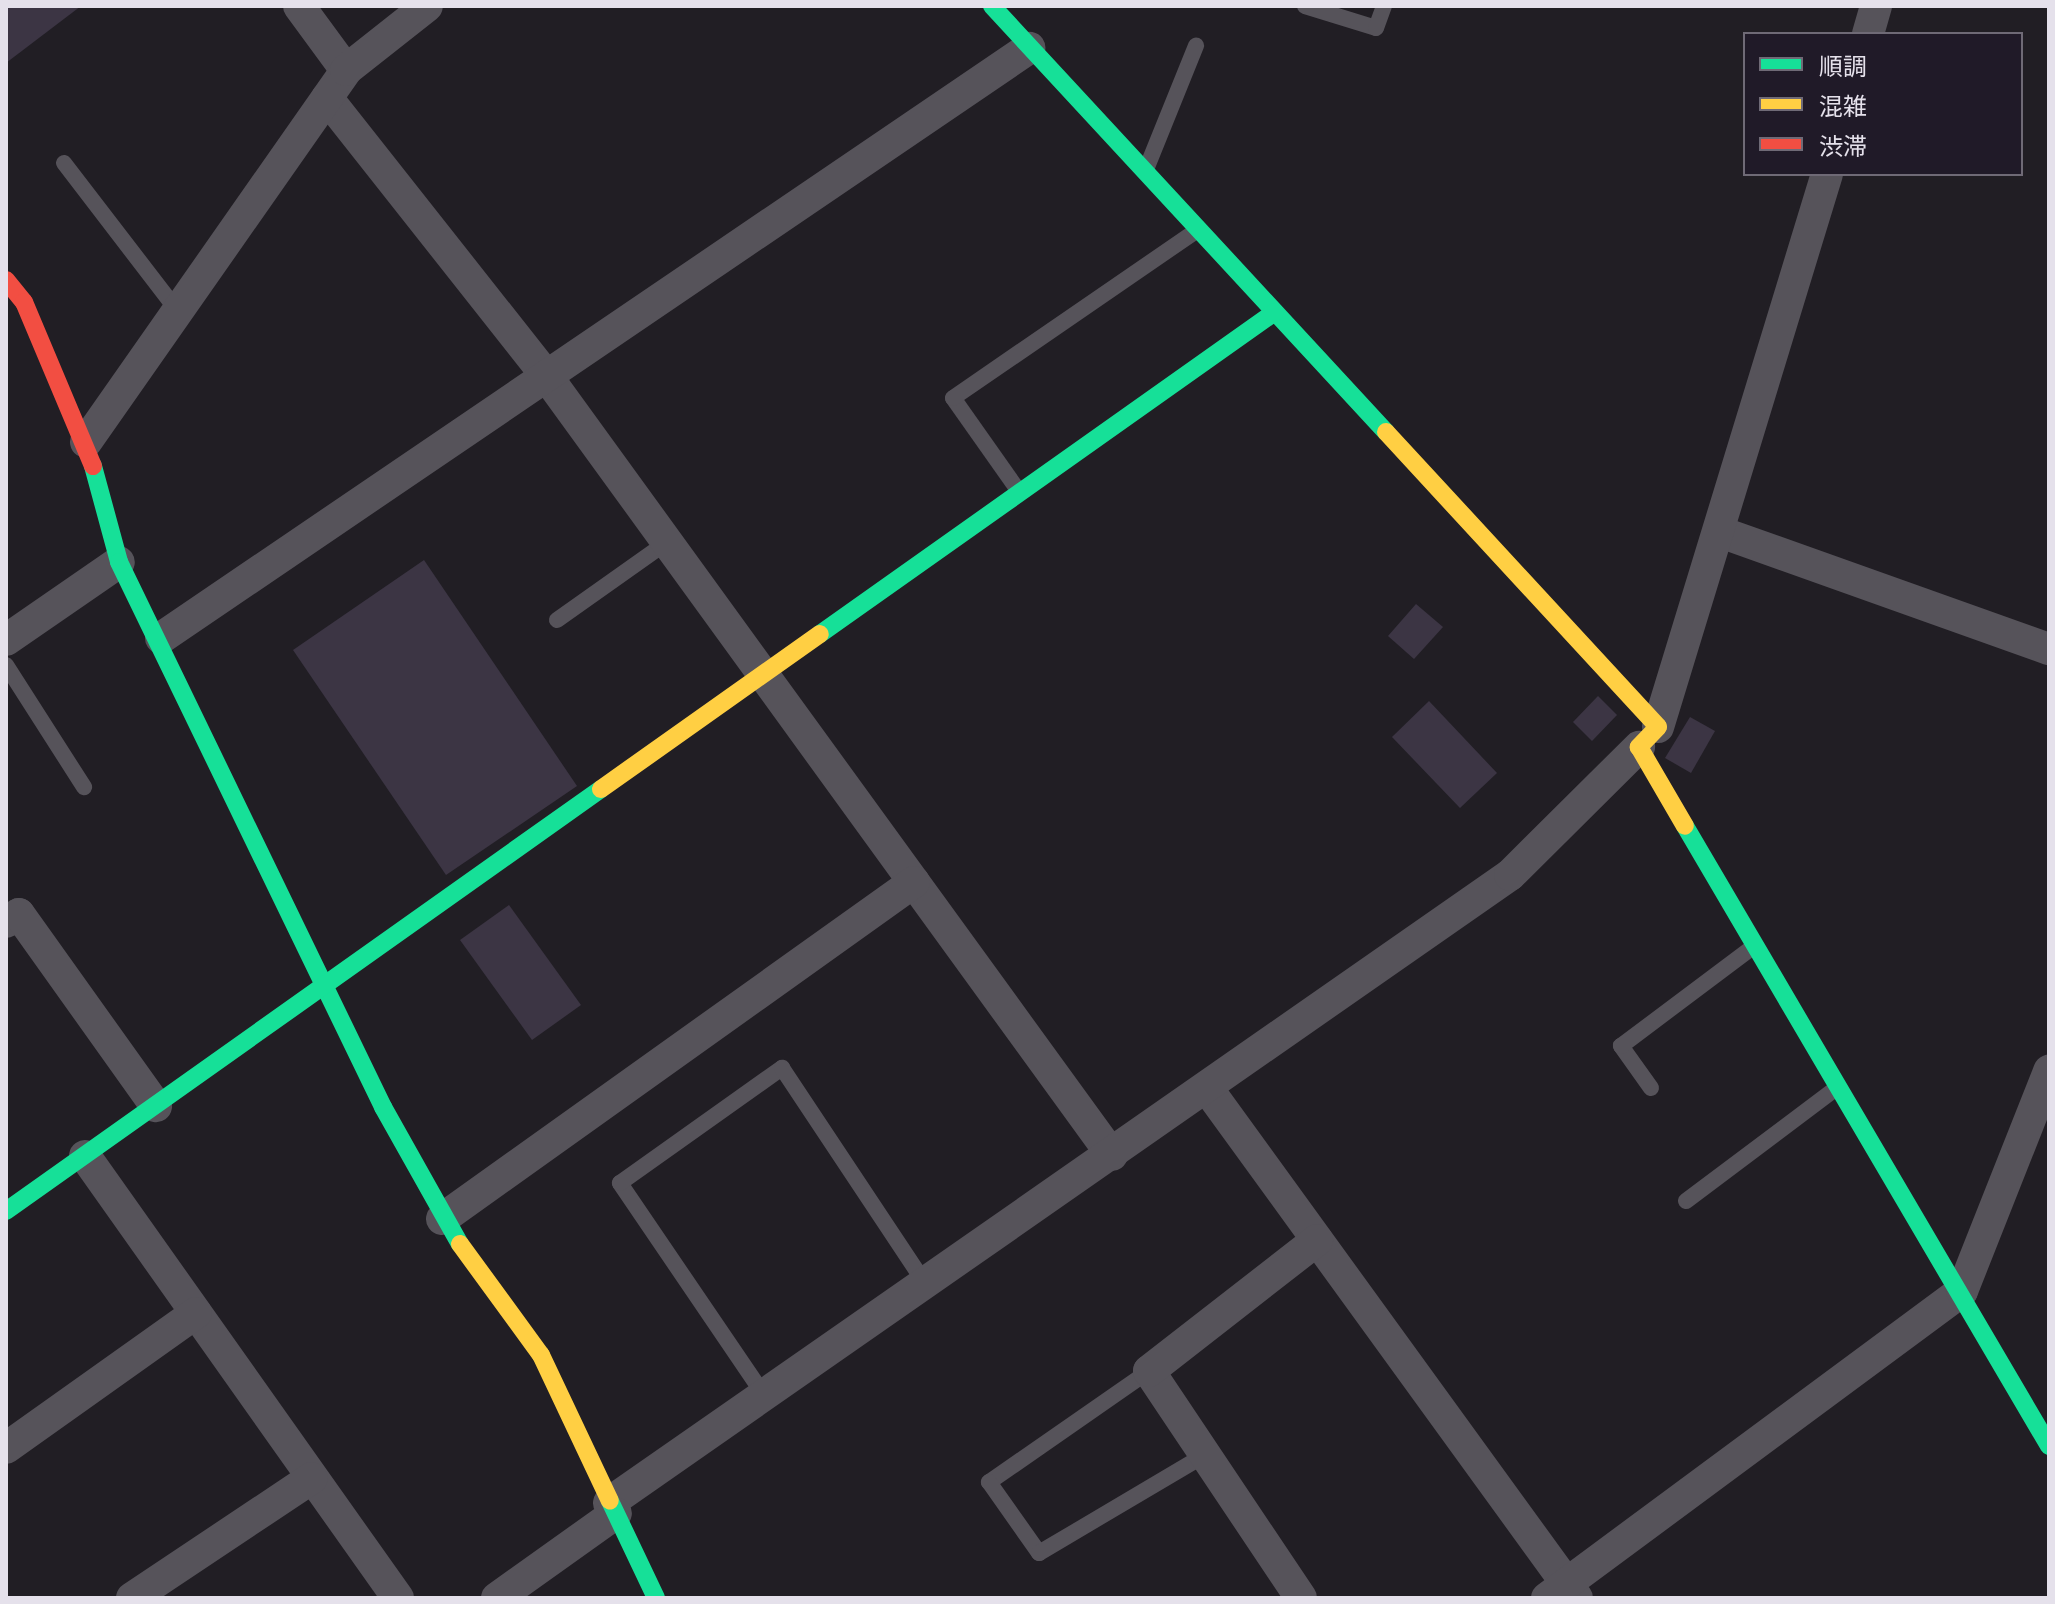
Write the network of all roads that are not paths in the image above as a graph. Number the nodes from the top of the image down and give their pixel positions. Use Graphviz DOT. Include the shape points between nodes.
graph roads {
  1 [pos="299,6"];
  2 [pos="427,6"];
  3 [pos="992,6"];
  4 [pos="1305,6"];
  5 [pos="1384,6"];
  6 [pos="1876,6"];
  7 [pos="1869,32"];
  8 [pos="1196,46"];
  9 [pos="1029,48"];
  10 [pos="346,70"];
  11 [pos="327,98"];
  12 [pos="64,163"];
  13 [pos="1145,170"];
  14 [pos="1826,176"];
  15 [pos="1198,229"];
  16 [pos="6,280"];
  17 [pos="1275,312"];
  18 [pos="179,313"];
  19 [pos="548,378"];
  20 [pos="86,442"];
  21 [pos="1021,494"];
  22 [pos="1723,533"];
  23 [pos="667,542"];
  24 [pos="119,562"];
  25 [pos="557,620"];
  26 [pos="161,638"];
  27 [pos="6,640"];
  28 [pos="2049,649"];
  29 [pos="6,665"];
  30 [pos="765,678"];
  31 [pos="1648,737"];
  32 [pos="84,787"];
  33 [pos="914,882"];
  34 [pos="6,922"];
  35 [pos="1755,945"];
  36 [pos="329,987"];
  37 [pos="2049,1071"];
  38 [pos="1838,1087"];
  39 [pos="1207,1088"];
  40 [pos="1651,1088"];
  41 [pos="156,1106"];
  42 [pos="1112,1155"];
  43 [pos="85,1156"];
  44 [pos="1686,1201"];
  45 [pos="6,1211"];
  46 [pos="442,1219"];
  47 [pos="1317,1240"];
  48 [pos="928,1287"];
  49 [pos="1962,1291"];
  50 [pos="196,1313"];
  51 [pos="1149,1371"];
  52 [pos="767,1400"];
  53 [pos="2049,1446"];
  54 [pos="6,1448"];
  55 [pos="1205,1455"];
  56 [pos="312,1478"];
  57 [pos="613,1508"];
  58 [pos="1564,1593"];
  59 [pos="132,1598"];
  60 [pos="398,1598"];
  61 [pos="497,1598"];
  62 [pos="656,1598"];
  63 [pos="1301,1598"];
  1 -- 10 [label="street"];
  2 -- 10 [label="street"];
  3 -- 9 [label="street"];
  4 -- 5 [label="lane" via="1376,28"];
  6 -- 7 [label="street"];
  8 -- 13 [label="lane"];
  9 -- 13 [label="street"];
  9 -- 19 [label="street"];
  10 -- 11 [label="street"];
  11 -- 18 [label="street"];
  11 -- 19 [label="street"];
  12 -- 18 [label="lane"];
  13 -- 15 [label="street"];
  14 -- 22 [label="street"];
  15 -- 17 [label="street"];
  15 -- 21 [label="lane" via="953,398"];
  16 -- 20 [label="street" via="24,302"];
  17 -- 21 [label="street"];
  17 -- 31 [label="street"];
  18 -- 20 [label="street"];
  19 -- 23 [label="street"];
  19 -- 26 [label="street"];
  20 -- 24 [label="street"];
  21 -- 30 [label="street"];
  22 -- 28 [label="street"];
  22 -- 31 [label="street"];
  23 -- 25 [label="lane"];
  23 -- 30 [label="street"];
  24 -- 26 [label="street"];
  24 -- 27 [label="street"];
  26 -- 36 [label="street"];
  29 -- 32 [label="lane"];
  30 -- 33 [label="street"];
  30 -- 36 [label="street"];
  31 -- 35 [label="street"];
  31 -- 39 [label="street" via="1510,875"];
  33 -- 42 [label="street"];
  33 -- 46 [label="street"];
  34 -- 41 [label="street" via="19,914"];
  35 -- 38 [label="street"];
  35 -- 40 [label="lane" via="1621,1046"];
  36 -- 41 [label="street"];
  36 -- 46 [label="street"];
  37 -- 49 [label="street"];
  38 -- 44 [label="lane"];
  38 -- 49 [label="street"];
  39 -- 42 [label="street"];
  39 -- 47 [label="street"];
  41 -- 43 [label="street"];
  42 -- 48 [label="street"];
  43 -- 45 [label="street"];
  43 -- 50 [label="street"];
  46 -- 57 [label="street" via="541,1355"];
  47 -- 51 [label="street"];
  47 -- 58 [label="street"];
  48 -- 52 [label="street"];
  48 -- 52 [label="lane" via="782,1068 620,1183"];
  49 -- 53 [label="street"];
  49 -- 58 [label="street"];
  50 -- 54 [label="street"];
  50 -- 56 [label="street"];
  51 -- 55 [label="street"];
  51 -- 55 [label="lane" via="989,1482 1039,1553"];
  52 -- 57 [label="street"];
  55 -- 63 [label="street"];
  56 -- 59 [label="street"];
  56 -- 60 [label="street"];
  57 -- 61 [label="street"];
  57 -- 62 [label="street"];
}
